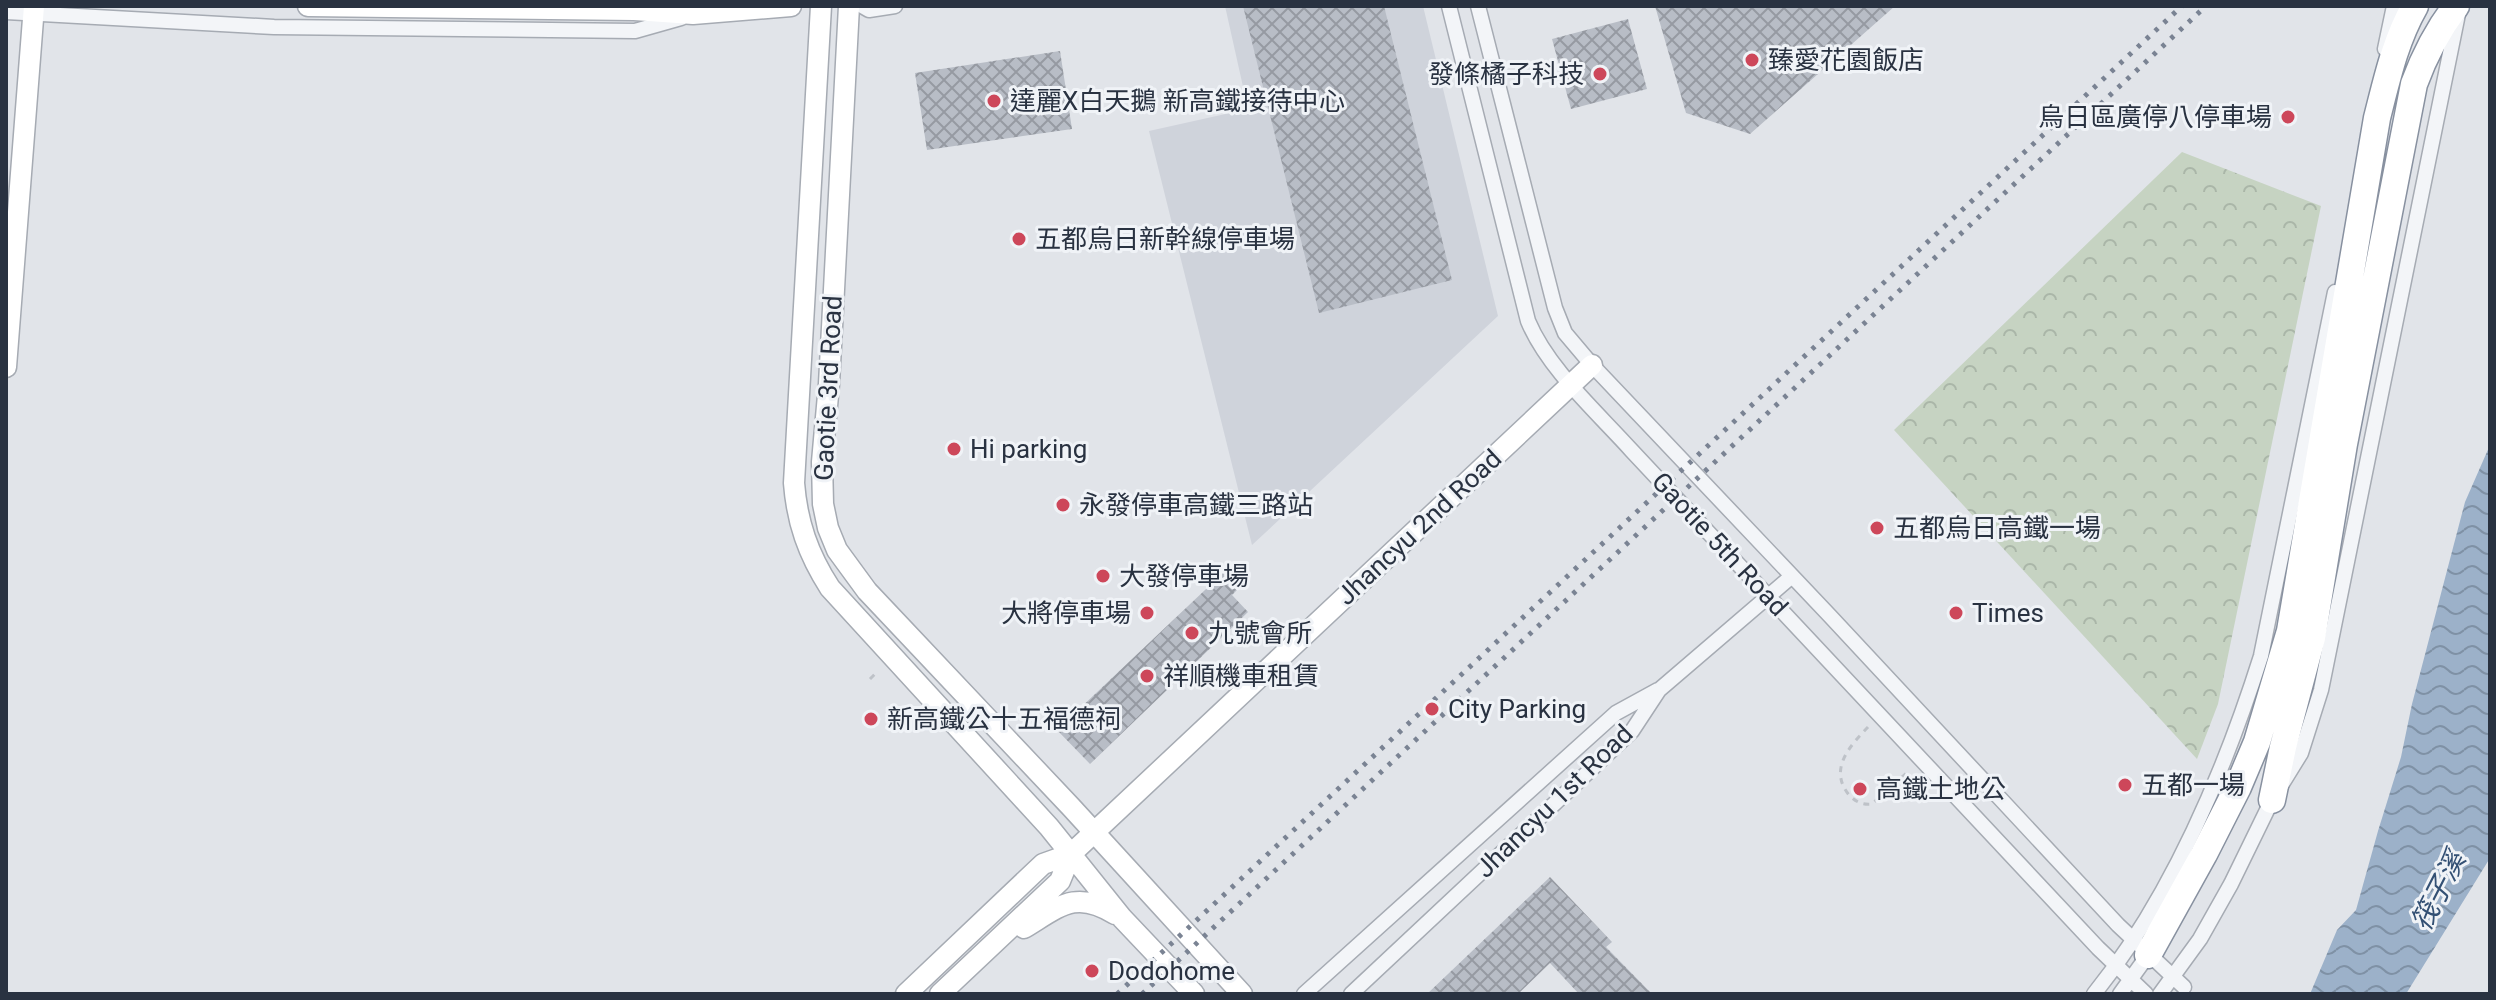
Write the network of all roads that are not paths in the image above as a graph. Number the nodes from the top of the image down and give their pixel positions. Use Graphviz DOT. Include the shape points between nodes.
graph roads {
  1 [pos="308,6"];
  2 [pos="791,6"];
  3 [pos="821,6"];
  4 [pos="849,6"];
  5 [pos="862,6"];
  6 [pos="895,6"];
  7 [pos="1449,6"];
  8 [pos="1478,6"];
  9 [pos="2394,6"];
  10 [pos="2415,6"];
  11 [pos="2458,6"];
  12 [pos="34,10"];
  13 [pos="6,12"];
  14 [pos="693,14"];
  15 [pos="1592,365"];
  16 [pos="6,367"];
  17 [pos="1571,384"];
  18 [pos="2333,442"];
  19 [pos="1792,576"];
  20 [pos="1768,597"];
  21 [pos="1659,690"];
  22 [pos="2272,800"];
  23 [pos="1094,833"];
  24 [pos="1071,854"];
  25 [pos="1122,918"];
  26 [pos="2140,947"];
  27 [pos="988,949"];
  28 [pos="2115,965"];
  29 [pos="2130,980"];
  30 [pos="2179,986"];
  31 [pos="1188,991"];
  32 [pos="906,994"];
  33 [pos="940,994"];
  34 [pos="1242,994"];
  35 [pos="1304,994"];
  36 [pos="1351,994"];
  37 [pos="2094,994"];
  38 [pos="2120,994"];
  39 [pos="2146,994"];
  40 [pos="2160,994"];
  1 -- 14 [label="street"];
  2 -- 14 [label="street"];
  3 -- 24 [label="street, Gaotie 3rd Road" via="794,483 803,537 830,588"];
  4 -- 23 [label="street, Gaotie 3rd Road" via="822,462 828,528 867,591"];
  5 -- 6 [label="street"];
  7 -- 17 [label="street, Gaotie 5th Road" via="1528,321 1536,340"];
  8 -- 15 [label="street, Gaotie 5th Road" via="1555,308 1565,333"];
  9 -- 26 [label="street" via="2261,656 2200,816"];
  10 -- 18 [label="highway" via="2391,61 2377,118"];
  11 -- 18 [label="highway" via="2426,50 2414,84"];
  11 -- 22 [label="street" via="2321,690 2301,753"];
  12 -- 13 [label="street"];
  12 -- 14 [label="street" via="274,27 635,31"];
  12 -- 16 [label="street"];
  15 -- 17 [label="street, Jhancyu 2nd Road"];
  15 -- 19 [label="street, Gaotie 5th Road"];
  17 -- 20 [label="street, Gaotie 5th Road"];
  17 -- 23 [label="street, Jhancyu 2nd Road"];
  18 -- 22 [label="highway" via="2312,638"];
  18 -- 26 [label="highway" via="2290,631 2257,742 2204,854"];
  19 -- 20 [label="street, Jhancyu 1st Road"];
  19 -- 26 [label="street, Gaotie 5th Road"];
  20 -- 21 [label="street, Jhancyu 1st Road"];
  20 -- 28 [label="street, Gaotie 5th Road"];
  21 -- 35 [label="street" via="1616,713"];
  21 -- 36 [label="street, Jhancyu 1st Road" via="1632,731"];
  22 -- 30 [label="street"];
  23 -- 24 [label="street, Jhancyu 2nd Road"];
  23 -- 34 [label="street, Gaotie 3rd Road"];
  24 -- 25 [label="street, Gaotie 3rd Road"];
  24 -- 27 [label="street" via="1060,881"];
  24 -- 32 [label="street" via="1043,864"];
  25 -- 27 [label="street" via="1087,902 1061,905"];
  25 -- 31 [label="street, Gaotie 3rd Road"];
  26 -- 28 [label="street"];
  26 -- 29 [label="street"];
  26 -- 30 [label="street, Gaotie 5th Road"];
  27 -- 33 [label="street"];
  28 -- 29 [label="street, Gaotie 5th Road"];
  28 -- 37 [label="street"];
  29 -- 38 [label="street"];
  29 -- 39 [label="street, Gaotie 5th Road"];
  30 -- 40 [label="street"];
}
